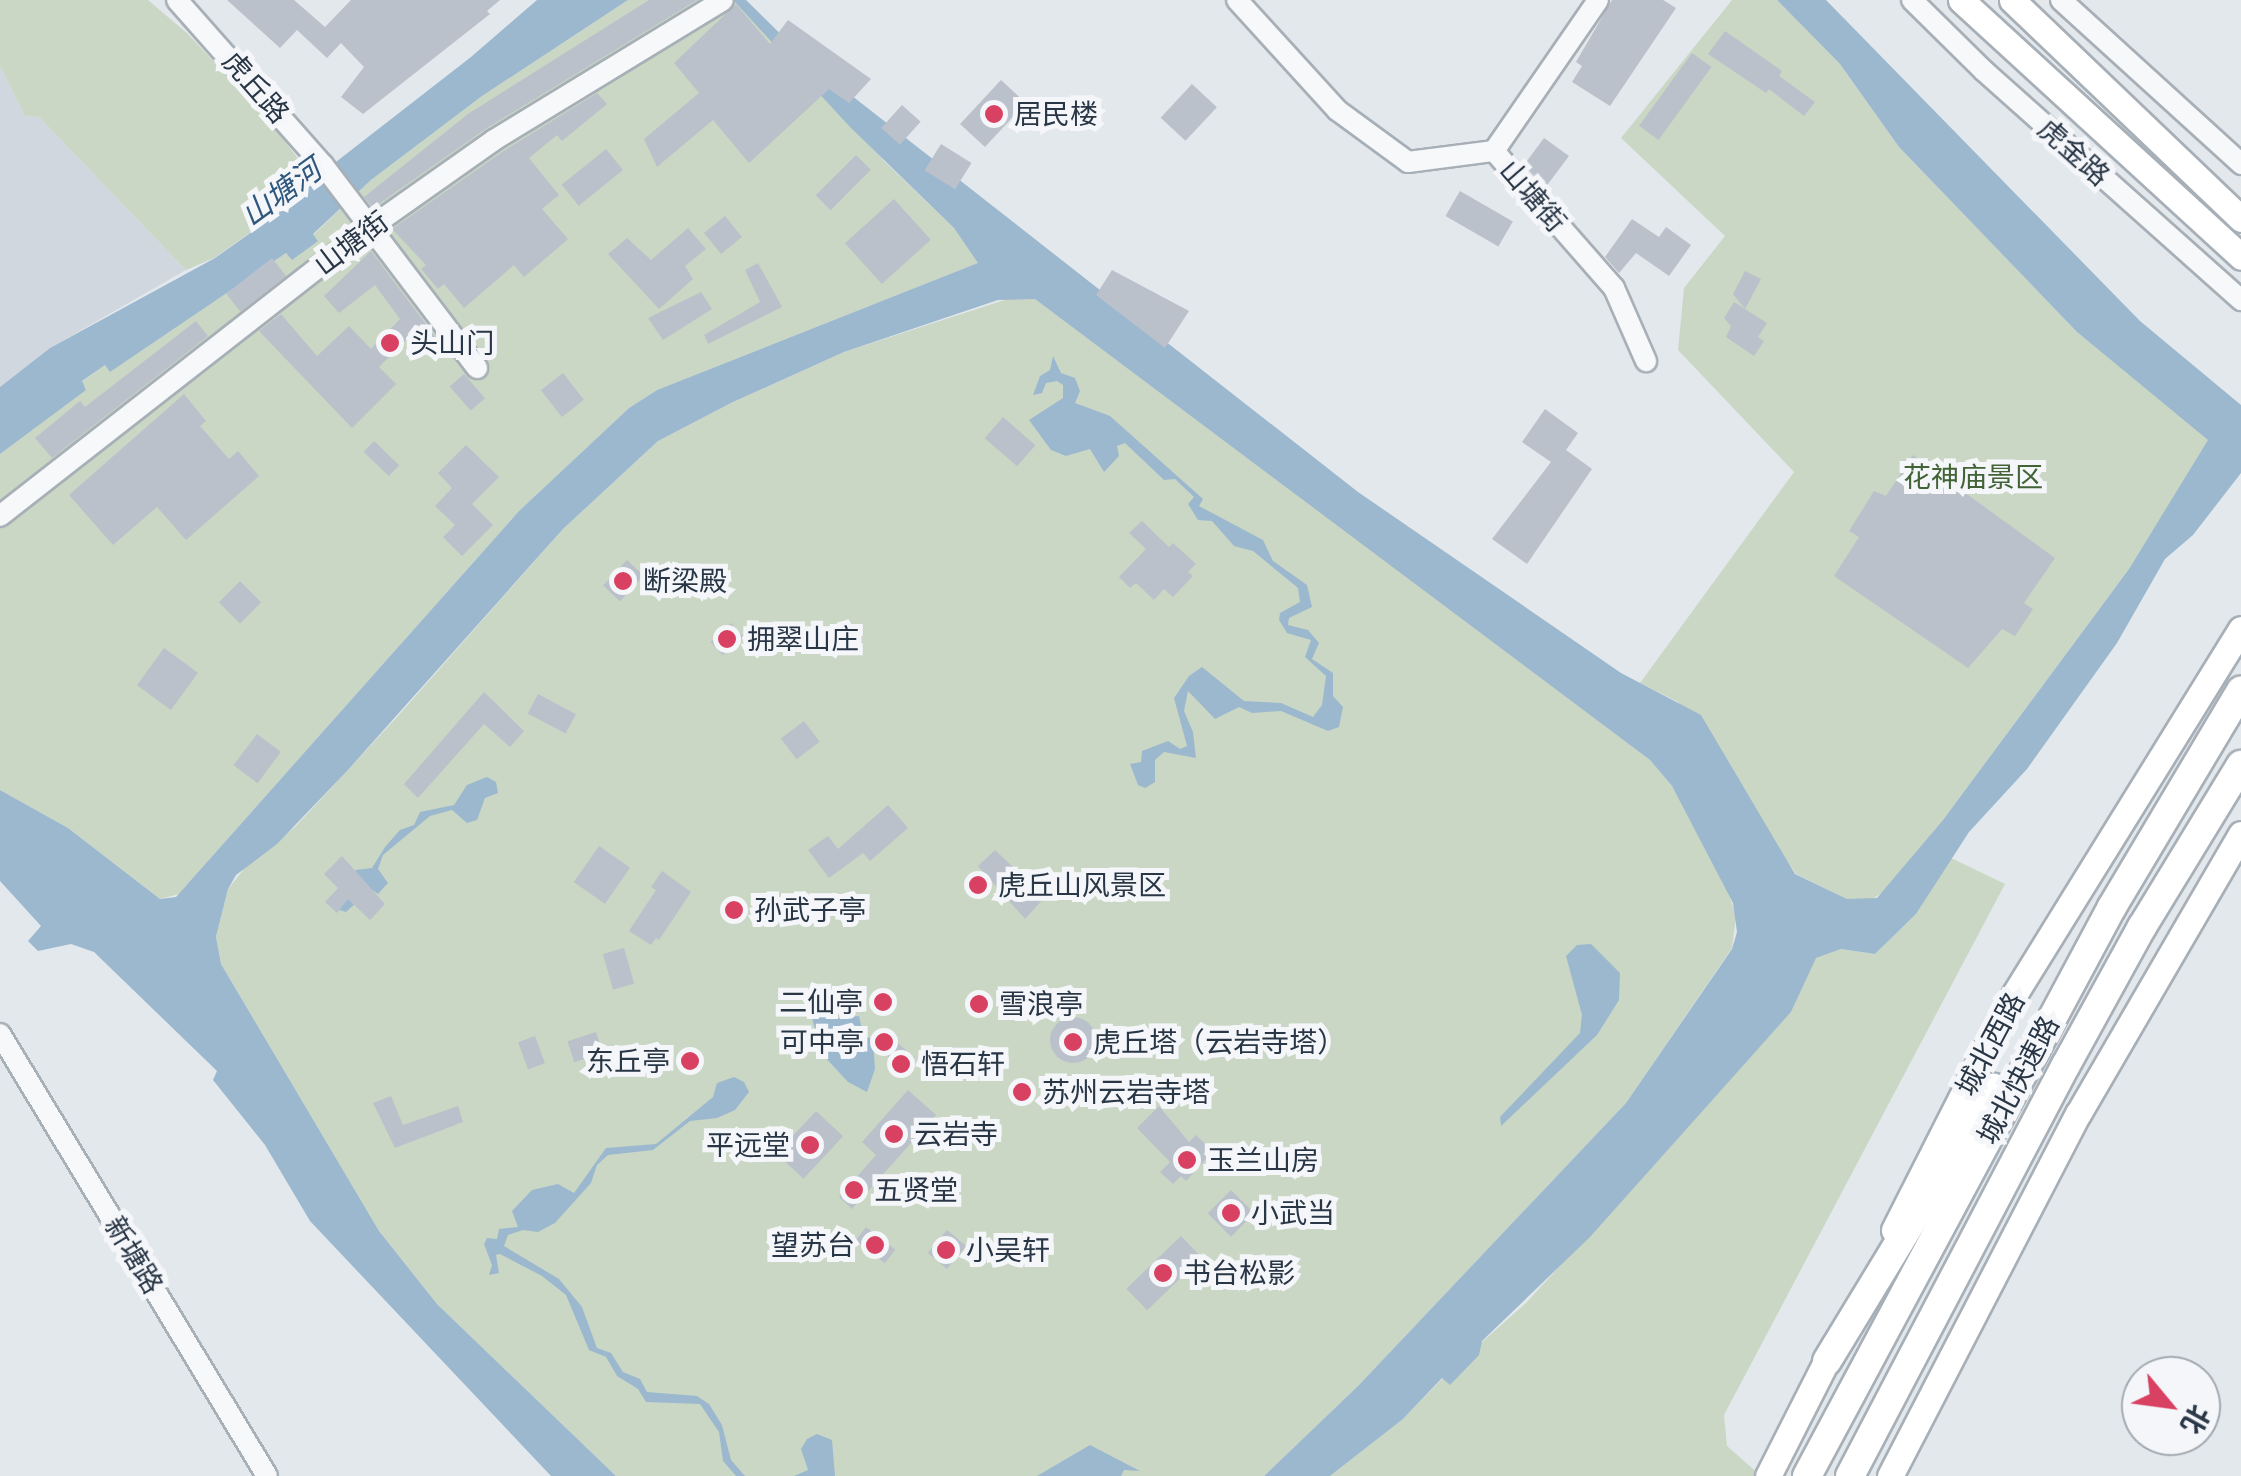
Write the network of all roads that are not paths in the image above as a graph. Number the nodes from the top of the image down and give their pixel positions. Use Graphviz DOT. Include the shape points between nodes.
graph roads {
  1 [pos="177,0"];
  2 [pos="723,0"];
  3 [pos="1237,0"];
  4 [pos="1598,0"];
  5 [pos="1912,0"];
  6 [pos="1961,0"];
  7 [pos="2012,0"];
  8 [pos="2061,0"];
  9 [pos="1494,151"];
  10 [pos="2241,164"];
  11 [pos="2241,219"];
  12 [pos="368,229"];
  13 [pos="2241,258"];
  14 [pos="2241,300"];
  15 [pos="1646,361"];
  16 [pos="477,368"];
  17 [pos="0,516"];
  18 [pos="2241,628"];
  19 [pos="2241,690"];
  20 [pos="2241,765"];
  21 [pos="2241,834"];
  22 [pos="2112,907"];
  23 [pos="0,1034"];
  24 [pos="1827,1361"];
  25 [pos="267,1476"];
  26 [pos="1768,1476"];
  27 [pos="1807,1476"];
  28 [pos="1850,1476"];
  29 [pos="1890,1476"];
  1 -- 12 [label="street, 虎丘路" via="322,165"];
  2 -- 12 [label="street, 山塘街" via="494,140"];
  3 -- 9 [label="street, 山塘街" via="1337,110 1408,162"];
  4 -- 9 [label="street"];
  5 -- 14 [label="street, 虎金路"];
  6 -- 13 [label="main road, 虎金路"];
  7 -- 11 [label="main road"];
  8 -- 10 [label="street"];
  9 -- 15 [label="street, 山塘街" via="1614,288"];
  12 -- 16 [label="street, 虎丘路"];
  12 -- 17 [label="street, 山塘街"];
  18 -- 24 [label="main road, 城北西路" via="2009,1003"];
  19 -- 22 [label="highway, 城北快速路"];
  20 -- 28 [label="highway, 城北快速路" via="2066,1065"];
  21 -- 29 [label="main road" via="2078,1114"];
  22 -- 24 [label="highway" via="2041,1004"];
  22 -- 27 [label="highway, 城北快速路"];
  23 -- 25 [label="street, 新塘路"];
  24 -- 26 [label="main road, 城北西路"];
}
